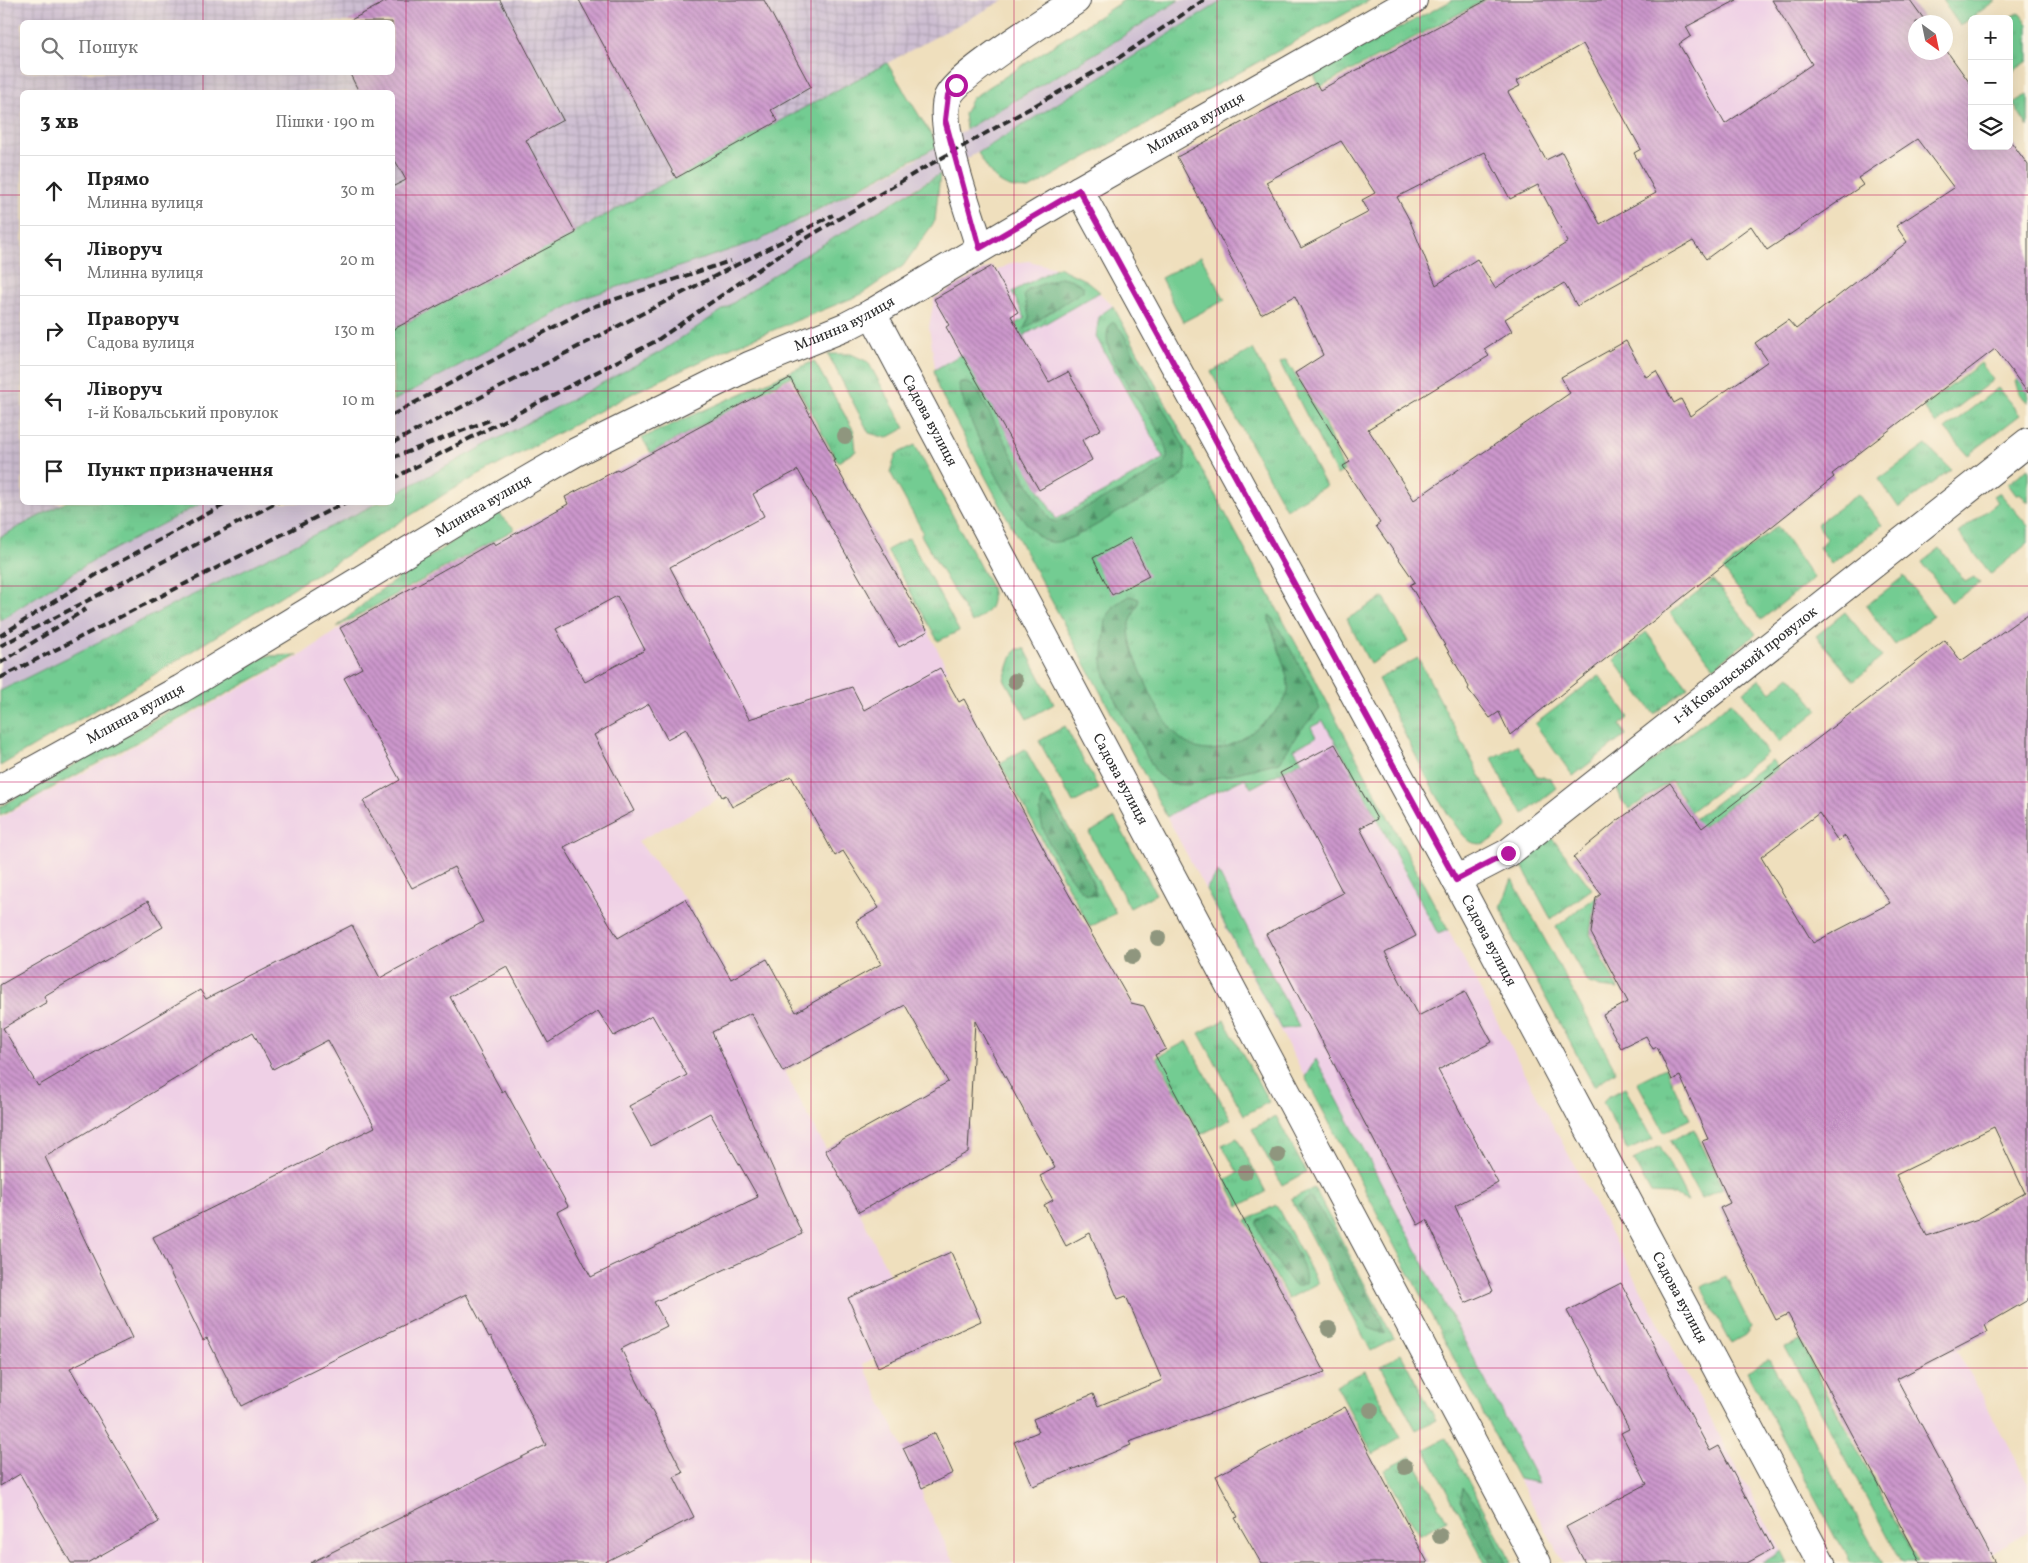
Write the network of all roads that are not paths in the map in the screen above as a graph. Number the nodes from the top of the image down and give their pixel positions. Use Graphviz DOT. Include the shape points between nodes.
graph roads {
  1 [pos="1076,0"];
  2 [pos="1413,0"];
  3 [pos="1079,190"];
  4 [pos="980,248"];
  5 [pos="872,313"];
  6 [pos="2028,442"];
  7 [pos="0,790"];
  8 [pos="1456,880"];
  9 [pos="1537,1563"];
  10 [pos="1821,1563"];
  1 -- 4 [label="street" via="971,73 948,95 945,120"];
  2 -- 3 [label="street, Млинна вулиця"];
  3 -- 4 [label="street, Млинна вулиця"];
  3 -- 8 [label="street, Садова вулиця"];
  4 -- 5 [label="street, Млинна вулиця"];
  5 -- 7 [label="street, Млинна вулиця" via="749,366 576,452 181,689"];
  5 -- 9 [label="street, Садова вулиця"];
  6 -- 8 [label="street, 1-й Ковальський провулок" via="1508,853"];
  8 -- 10 [label="street, Садова вулиця"];
}
